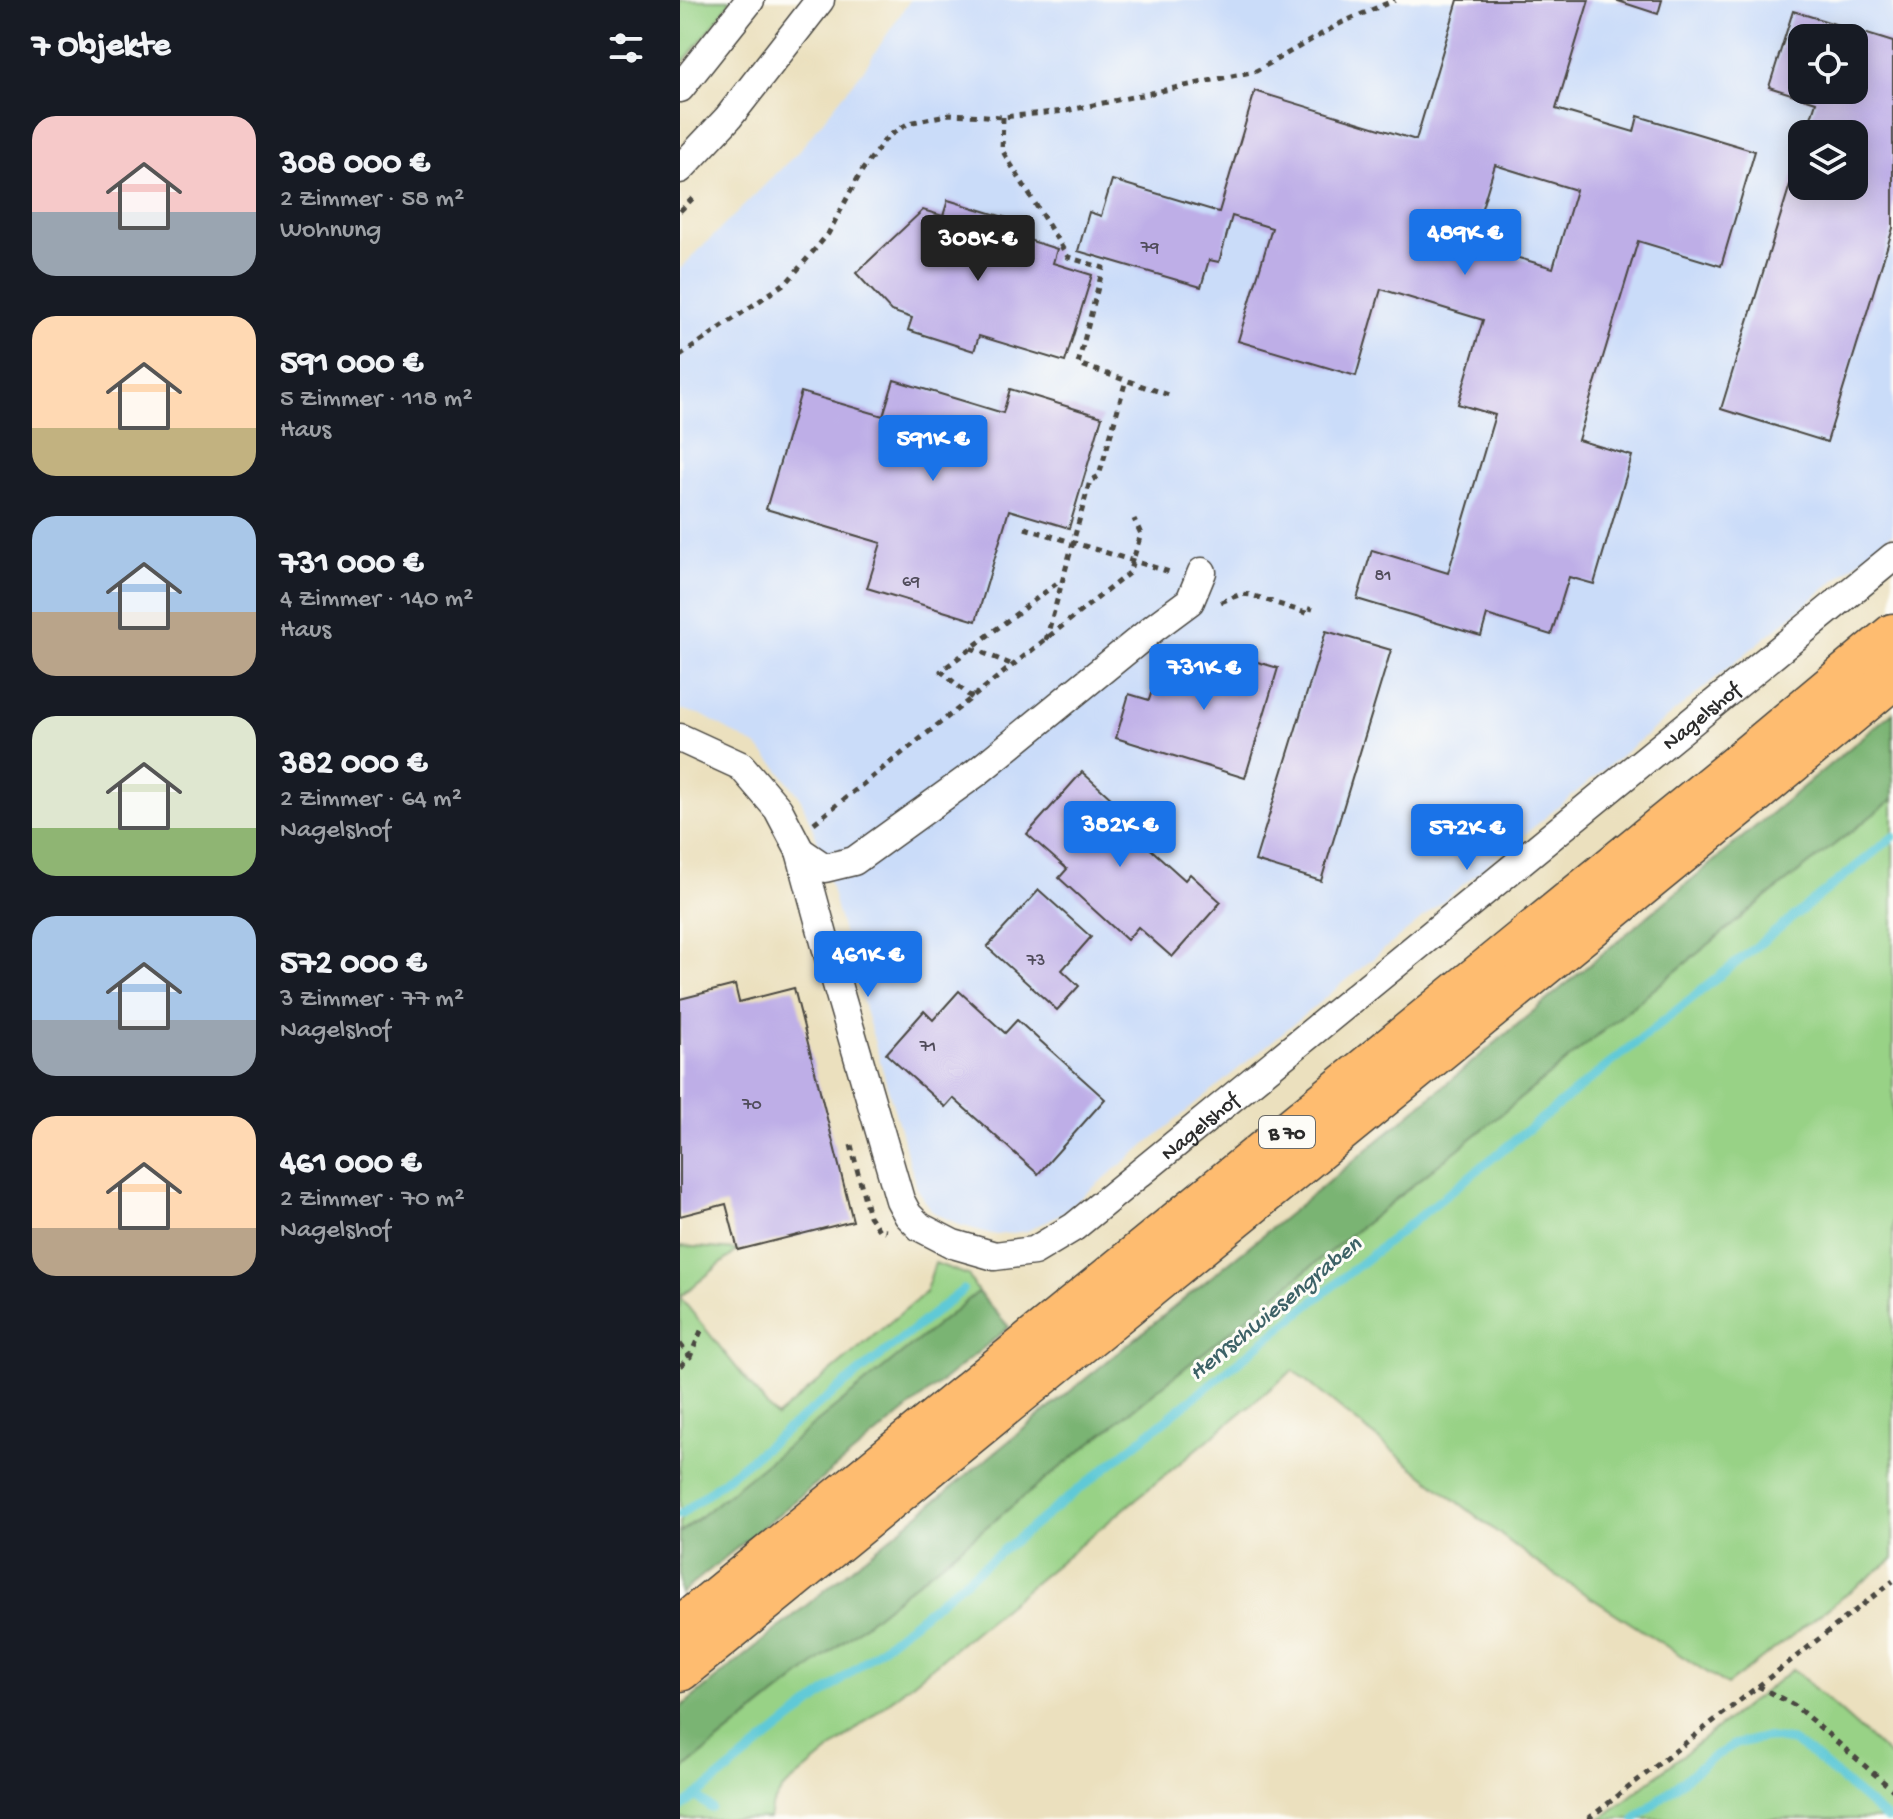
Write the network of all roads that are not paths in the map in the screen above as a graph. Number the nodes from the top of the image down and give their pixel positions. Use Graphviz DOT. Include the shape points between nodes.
graph roads {
  1 [pos="750,0"];
  2 [pos="820,0"];
  3 [pos="680,88"];
  4 [pos="680,169"];
  5 [pos="1893,557"];
  6 [pos="1200,576"];
  7 [pos="1893,635"];
  8 [pos="1893,678"];
  9 [pos="680,738"];
  10 [pos="805,839"];
  11 [pos="680,1628"];
  12 [pos="680,1670"];
  1 -- 3 [label="street"];
  2 -- 4 [label="street" via="728,118"];
  5 -- 10 [label="street, Nagelshof" via="1074,1227 1034,1251 995,1256 953,1244 908,1215 829,957"];
  6 -- 10 [label="street" via="1190,601 976,773 854,861 825,868"];
  7 -- 11 [label="highway, B 70"];
  8 -- 12 [label="highway, B 70"];
  9 -- 10 [label="street, Nagelshof" via="741,766"];
}
